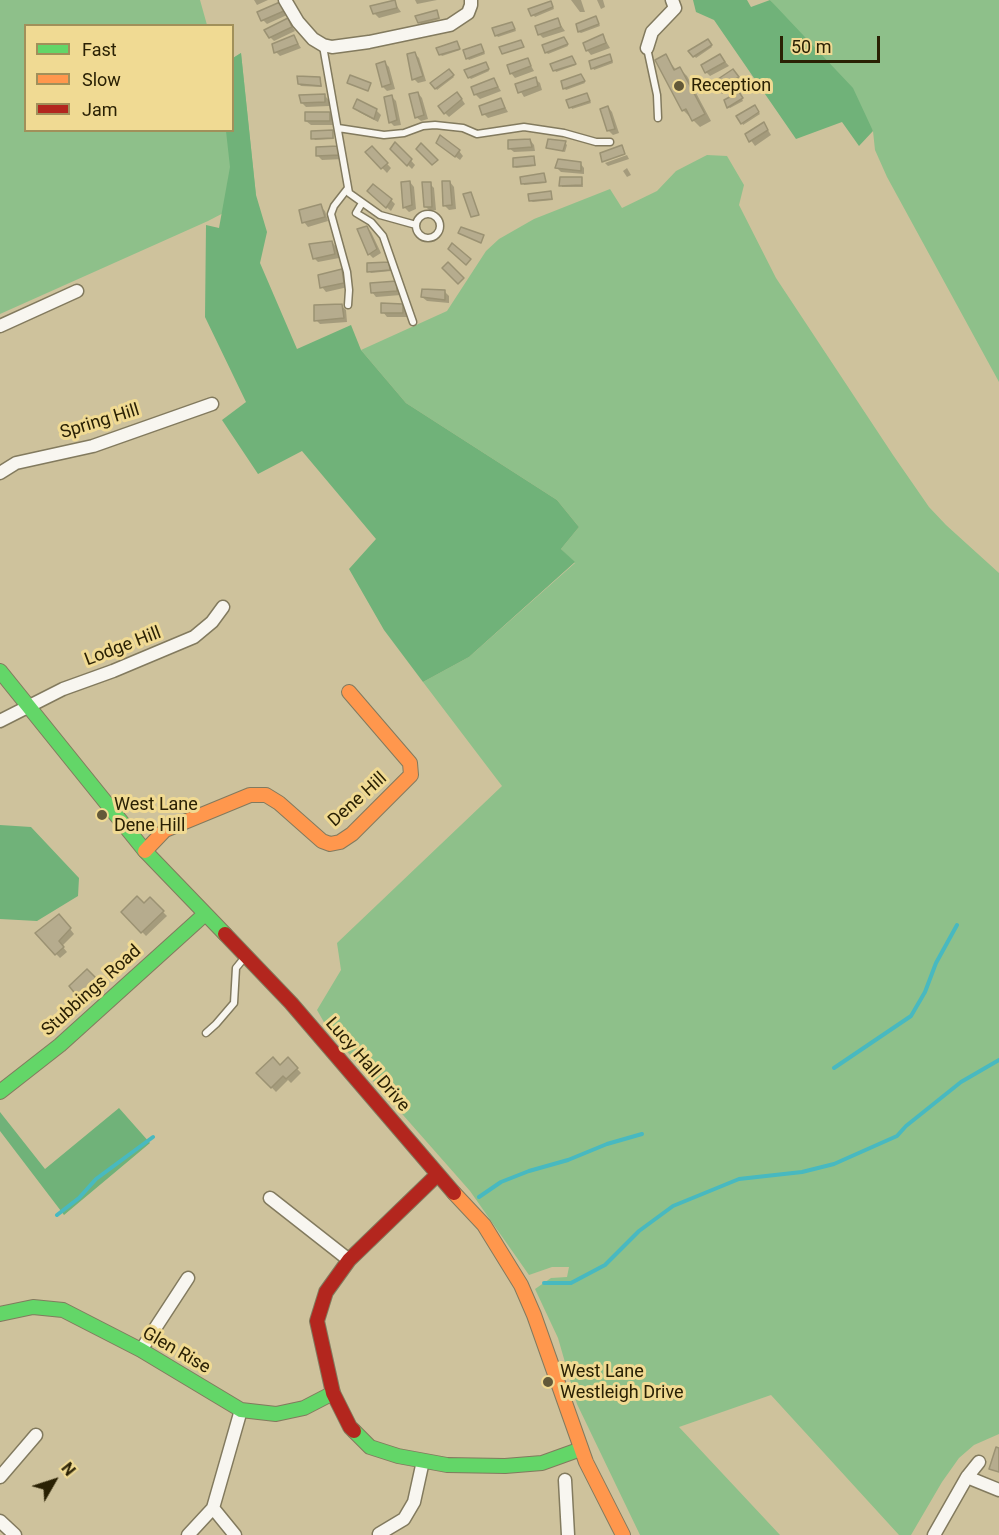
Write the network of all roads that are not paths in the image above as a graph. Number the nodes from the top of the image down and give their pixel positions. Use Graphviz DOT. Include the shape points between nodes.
graph roads {
  1 [pos="285,0"];
  2 [pos="471,0"];
  3 [pos="672,0"];
  4 [pos="323,45"];
  5 [pos="647,48"];
  6 [pos="658,118"];
  7 [pos="338,128"];
  8 [pos="610,142"];
  9 [pos="348,188"];
  10 [pos="362,203"];
  11 [pos="416,225"];
  12 [pos="77,291"];
  13 [pos="348,305"];
  14 [pos="414,322"];
  15 [pos="0,326"];
  16 [pos="212,404"];
  17 [pos="0,473"];
  18 [pos="223,607"];
  19 [pos="0,671"];
  20 [pos="349,692"];
  21 [pos="28,708"];
  22 [pos="0,721"];
  23 [pos="145,851"];
  24 [pos="205,914"];
  25 [pos="246,956"];
  26 [pos="206,1033"];
  27 [pos="0,1092"];
  28 [pos="437,1175"];
  29 [pos="270,1198"];
  30 [pos="349,1260"];
  31 [pos="188,1278"];
  32 [pos="0,1314"];
  33 [pos="141,1350"];
  34 [pos="333,1393"];
  35 [pos="242,1410"];
  36 [pos="36,1435"];
  37 [pos="581,1449"];
  38 [pos="423,1461"];
  39 [pos="979,1462"];
  40 [pos="0,1477"];
  41 [pos="967,1477"];
  42 [pos="565,1480"];
  43 [pos="999,1490"];
  44 [pos="213,1508"];
  45 [pos="0,1521"];
  46 [pos="379,1534"];
  47 [pos="15,1535"];
  48 [pos="188,1535"];
  49 [pos="235,1535"];
  50 [pos="568,1535"];
  51 [pos="623,1535"];
  52 [pos="934,1535"];
  1 -- 4 [label="street" via="298,22"];
  2 -- 4 [label="street" via="468,13 450,25 369,42"];
  3 -- 5 [label="street" via="675,8 652,32"];
  4 -- 7 [label="lane"];
  5 -- 6 [label="lane"];
  7 -- 8 [label="lane" via="384,135 435,125 477,134 524,127"];
  7 -- 9 [label="lane"];
  9 -- 10 [label="lane"];
  9 -- 13 [label="lane" via="331,214 347,272"];
  10 -- 11 [label="lane" via="380,215"];
  10 -- 14 [label="lane" via="356,213 383,236"];
  11 -- 11 [label="lane" via="418,233 428,239 438,233 441,225 430,214 419,218"];
  12 -- 15 [label="street"];
  16 -- 17 [label="street, Spring Hill" via="93,446 16,463"];
  18 -- 21 [label="street, Lodge Hill" via="194,638 63,689"];
  19 -- 21 [label="street, Lucy Hall Drive"];
  20 -- 23 [label="street, Dene Hill" via="410,763 411,775 352,834 330,844 266,795 250,795 165,830"];
  21 -- 22 [label="street, Lodge Hill"];
  21 -- 23 [label="street, Lucy Hall Drive"];
  23 -- 24 [label="street, Lucy Hall Drive"];
  24 -- 25 [label="street, Lucy Hall Drive"];
  24 -- 27 [label="street, Stubbings Road" via="60,1045"];
  25 -- 26 [label="lane" via="236,969 234,1003"];
  25 -- 28 [label="street, Lucy Hall Drive"];
  28 -- 30 [label="street"];
  28 -- 37 [label="street, Lucy Hall Drive" via="484,1224 520,1285"];
  29 -- 30 [label="street"];
  30 -- 34 [label="street" via="326,1292 317,1321"];
  31 -- 33 [label="street"];
  32 -- 33 [label="street, Glen Rise" via="33,1307 63,1310"];
  33 -- 35 [label="street, Glen Rise"];
  34 -- 35 [label="street, Glen Rise" via="304,1408 276,1414"];
  34 -- 38 [label="street" via="350,1427 370,1447"];
  35 -- 44 [label="street"];
  36 -- 40 [label="street"];
  37 -- 38 [label="street" via="533,1464 447,1465"];
  37 -- 51 [label="street, Lucy Hall Drive"];
  38 -- 46 [label="street" via="414,1502 404,1519"];
  39 -- 41 [label="street"];
  41 -- 43 [label="street"];
  41 -- 52 [label="street"];
  42 -- 50 [label="street"];
  44 -- 48 [label="street"];
  44 -- 49 [label="street"];
  45 -- 47 [label="street"];
}
